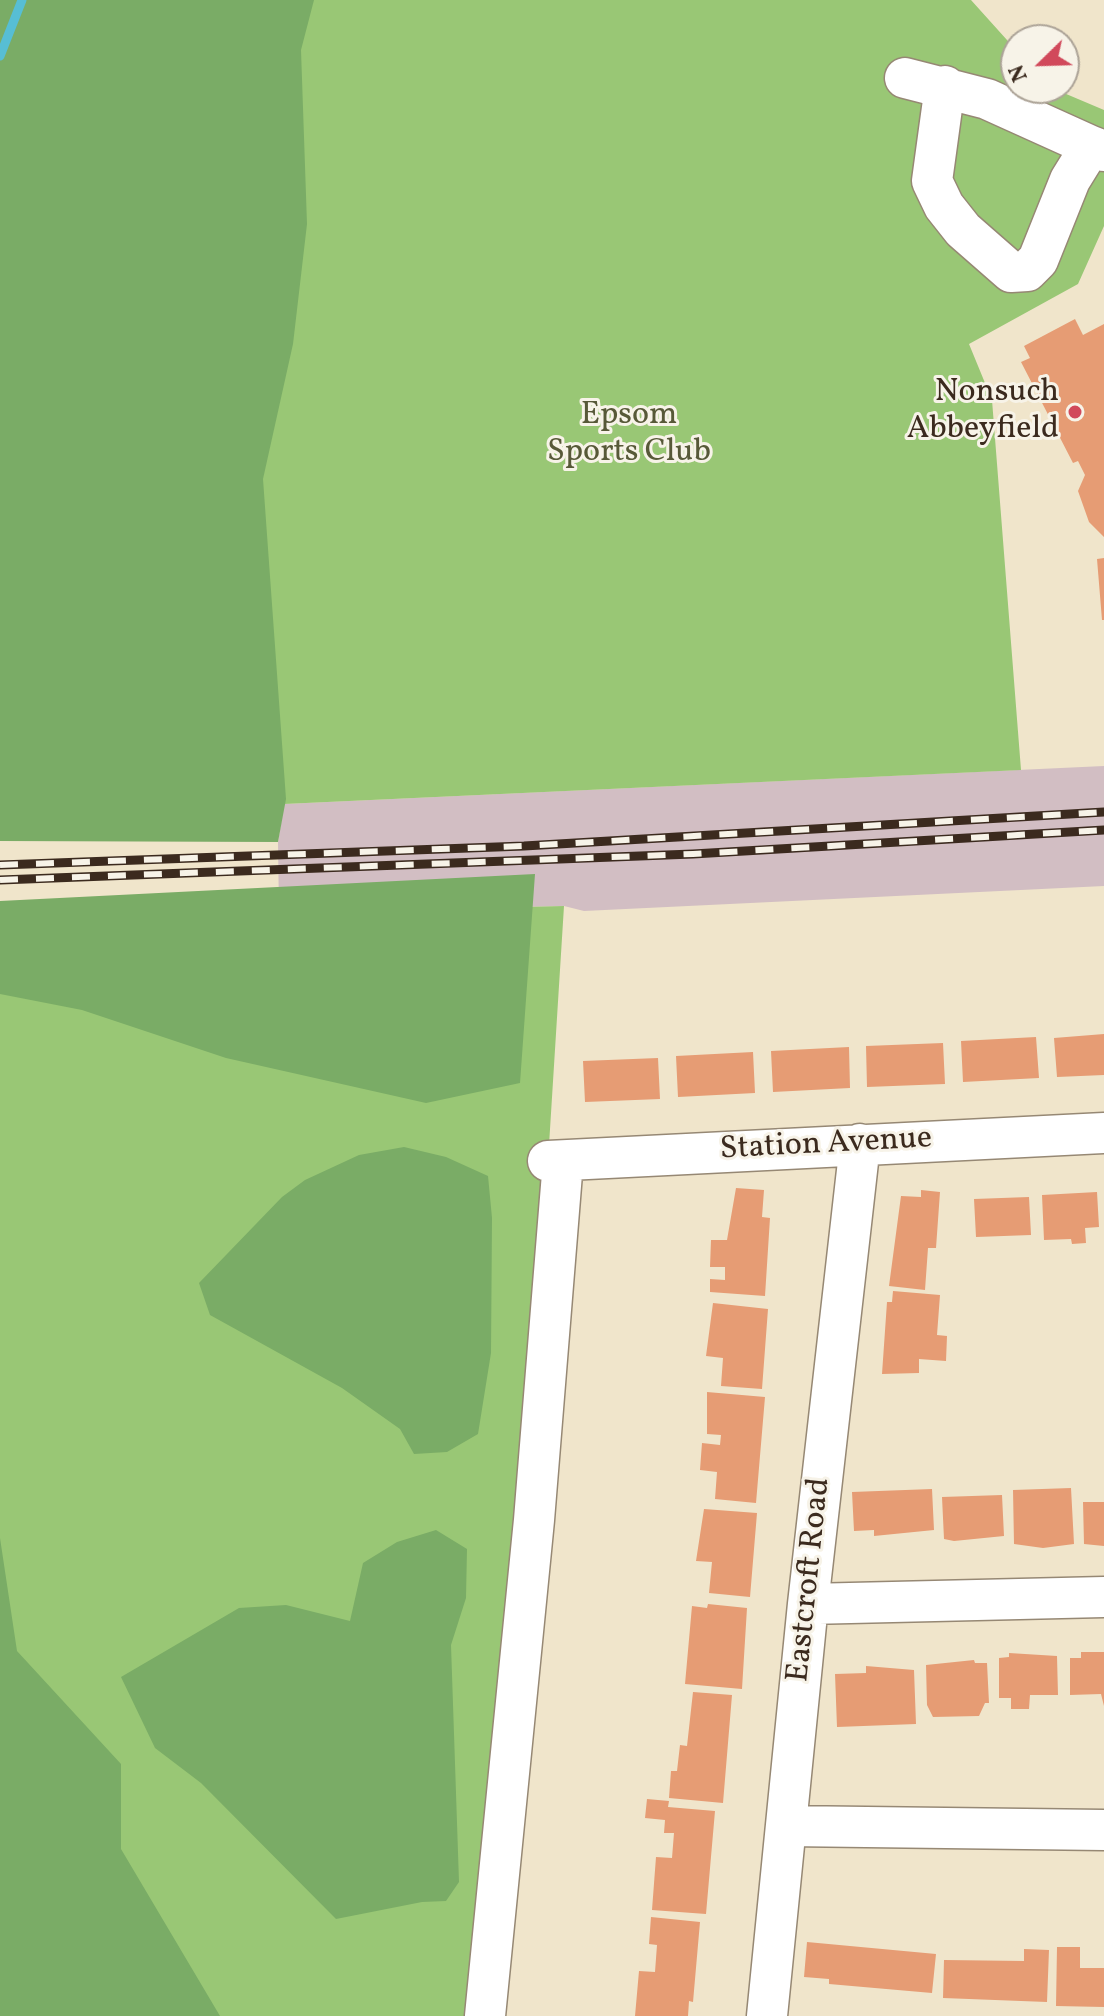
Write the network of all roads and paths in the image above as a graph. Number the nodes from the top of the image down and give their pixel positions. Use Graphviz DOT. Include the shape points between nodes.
graph roads {
  1 [pos="905,78"];
  2 [pos="945,86"];
  3 [pos="1097,148"];
  4 [pos="1104,1133"];
  5 [pos="860,1144"];
  6 [pos="1104,1597"];
  7 [pos="808,1604"];
  8 [pos="787,1826"];
  9 [pos="1104,1830"];
  10 [pos="485,2016"];
  11 [pos="767,2016"];
  1 -- 2 [label="street"];
  2 -- 3 [label="street"];
  2 -- 3 [label="street" via="932,181 963,230 1011,272 1027,271 1038,260 1070,180"];
  4 -- 5 [label="street, Station Avenue"];
  5 -- 7 [label="street, Eastcroft Road"];
  5 -- 10 [label="street, Station Avenue" via="556,1161 534,1520"];
  6 -- 7 [label="street"];
  7 -- 8 [label="street, Eastcroft Road"];
  8 -- 9 [label="street"];
  8 -- 11 [label="street, Eastcroft Road"];
}
